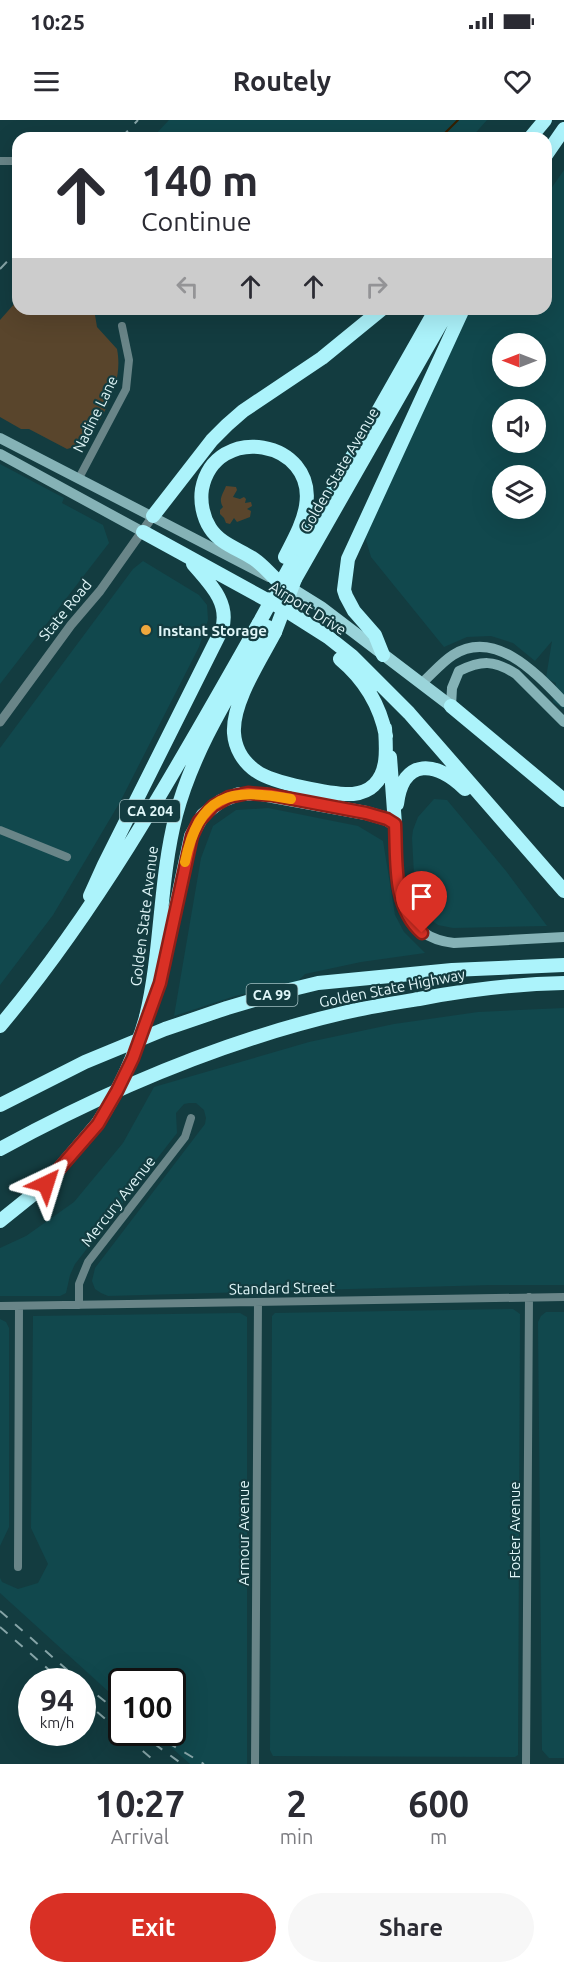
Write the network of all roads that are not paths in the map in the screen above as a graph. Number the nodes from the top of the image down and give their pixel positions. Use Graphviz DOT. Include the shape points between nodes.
graph roads {
  1 [pos="545,120"];
  2 [pos="564,129"];
  3 [pos="535,132"];
  4 [pos="552,146"];
  5 [pos="375,315"];
  6 [pos="433,315"];
  7 [pos="445,315"];
  8 [pos="460,315"];
  9 [pos="122,326"];
  10 [pos="0,438"];
  11 [pos="0,454"];
  12 [pos="79,478"];
  13 [pos="153,516"];
  14 [pos="143,532"];
  15 [pos="187,558"];
  16 [pos="294,561"];
  17 [pos="278,581"];
  18 [pos="266,624"];
  19 [pos="315,630"];
  20 [pos="383,655"];
  21 [pos="422,683"];
  22 [pos="564,702"];
  23 [pos="451,706"];
  24 [pos="0,722"];
  25 [pos="564,722"];
  26 [pos="385,728"];
  27 [pos="564,800"];
  28 [pos="395,824"];
  29 [pos="0,830"];
  30 [pos="517,837"];
  31 [pos="67,857"];
  32 [pos="564,891"];
  33 [pos="77,926"];
  34 [pos="564,937"];
  35 [pos="564,965"];
  36 [pos="564,983"];
  37 [pos="147,1017"];
  38 [pos="0,1026"];
  39 [pos="0,1105"];
  40 [pos="191,1118"];
  41 [pos="0,1149"];
  42 [pos="0,1221"];
  43 [pos="564,1296"];
  44 [pos="529,1297"];
  45 [pos="258,1302"];
  46 [pos="79,1305"];
  47 [pos="0,1306"];
  48 [pos="19,1306"];
  49 [pos="18,1567"];
  50 [pos="255,1764"];
  51 [pos="526,1764"];
  1 -- 3 [label="highway"];
  2 -- 4 [label="highway"];
  5 -- 13 [label="highway" via="322,358 226,425"];
  6 -- 16 [label="highway, Golden State Avenue / CA 204"];
  7 -- 16 [label="highway, Golden State Avenue / CA 204"];
  8 -- 20 [label="highway" via="348,559 346,596 375,635"];
  9 -- 12 [label="street, Nadine Lane" via="129,360 126,389"];
  10 -- 12 [label="main road, Airport Drive"];
  11 -- 14 [label="main road, Airport Drive"];
  12 -- 13 [label="main road, Airport Drive"];
  13 -- 14 [label="street, State Road"];
  13 -- 17 [label="main road, Airport Drive"];
  14 -- 15 [label="highway, Airport Drive"];
  14 -- 24 [label="street, State Road"];
  15 -- 19 [label="highway, Airport Drive"];
  15 -- 33 [label="highway" via="220,598 225,620"];
  16 -- 17 [label="highway" via="307,496 303,478 293,463 274,450 249,446 218,459 207,475 202,493 203,513 211,530 231,547 256,560"];
  16 -- 18 [label="highway, Golden State Avenue / CA 204, bridge"];
  16 -- 18 [label="highway, Golden State Avenue / CA 204, bridge" via="295,579"];
  17 -- 20 [label="main road, Airport Drive" via="308,598"];
  18 -- 26 [label="highway" via="236,714 235,741 248,765 278,781 356,794 370,788 380,777"];
  18 -- 33 [label="highway, Golden State Avenue / CA 204"];
  18 -- 37 [label="highway, Golden State Avenue / CA 204" via="208,732 181,797 169,849"];
  19 -- 26 [label="highway" via="368,689"];
  19 -- 30 [label="highway, Airport Drive" via="352,656 409,713"];
  20 -- 21 [label="main road, Airport Drive"];
  21 -- 22 [label="main road" via="455,654 484,646 514,658"];
  21 -- 23 [label="main road, Airport Drive"];
  23 -- 25 [label="main road" via="452,688 459,671 487,662 516,674"];
  23 -- 27 [label="highway, Airport Drive"];
  26 -- 28 [label="highway"];
  28 -- 30 [label="highway" via="404,780 413,770 427,768 449,774"];
  28 -- 34 [label="main road" via="400,897 408,917 422,933 454,944"];
  28 -- 37 [label="highway" via="366,813 255,793 229,797 213,806 192,836 160,983"];
  29 -- 31 [label="street"];
  30 -- 32 [label="highway, Airport Drive"];
  33 -- 38 [label="highway, Golden State Avenue / CA 204"];
  35 -- 39 [label="highway, Golden State Highway / CA 99" via="452,970 318,983 281,992 165,1029 85,1062"];
  36 -- 41 [label="highway, Golden State Highway / CA 99" via="476,989 345,1012 272,1032 150,1076"];
  37 -- 42 [label="highway, bridge" via="121,1083 98,1124 46,1184"];
  40 -- 46 [label="street, Mercury Avenue" via="185,1137 88,1262 79,1284"];
  43 -- 44 [label="street, Standard Street"];
  44 -- 45 [label="street, Standard Street"];
  44 -- 51 [label="street, Foster Avenue"];
  45 -- 46 [label="street, Standard Street"];
  45 -- 50 [label="street, Armour Avenue"];
  46 -- 48 [label="street, Standard Street"];
  47 -- 48 [label="street, Standard Street"];
  48 -- 49 [label="street"];
}
